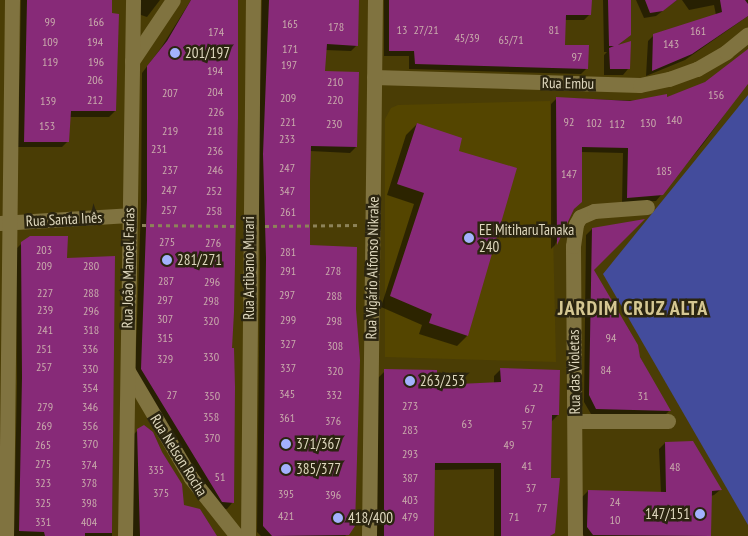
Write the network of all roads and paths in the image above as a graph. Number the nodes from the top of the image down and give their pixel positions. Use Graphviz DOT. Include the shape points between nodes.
graph roads {
  1 [pos="12,0"];
  2 [pos="133,0"];
  3 [pos="173,0"];
  4 [pos="253,0"];
  5 [pos="375,0"];
  6 [pos="748,34"];
  7 [pos="132,61"];
  8 [pos="374,77"];
  9 [pos="647,207"];
  10 [pos="129,220"];
  11 [pos="4,222"];
  12 [pos="372,224"];
  13 [pos="249,226"];
  14 [pos="127,369"];
  15 [pos="575,421"];
  16 [pos="668,421"];
  17 [pos="6,536"];
  18 [pos="125,536"];
  19 [pos="237,536"];
  20 [pos="248,536"];
  21 [pos="369,536"];
  22 [pos="575,536"];
  1 -- 11 [label="street"];
  2 -- 7 [label="street, Rua João Manoel Farias"];
  3 -- 7 [label="street"];
  4 -- 13 [label="street, Rua Artibano Murari"];
  5 -- 8 [label="street, Rua Vigário Alfonso Nikrake"];
  6 -- 8 [label="street, Rua Embu" via="697,69 640,85"];
  7 -- 10 [label="street, Rua João Manoel Farias"];
  8 -- 12 [label="street, Rua Vigário Alfonso Nikrake"];
  9 -- 15 [label="street, Rua das Violetas" via="594,211 580,217 576,224 573,246"];
  10 -- 11 [label="street, Rua Santa Inês"];
  10 -- 13 [label="path"];
  10 -- 14 [label="street, Rua João Manoel Farias"];
  11 -- 17 [label="street"];
  12 -- 13 [label="path"];
  12 -- 21 [label="street, Rua Vigário Alfonso Nikrake"];
  13 -- 20 [label="street, Rua Artibano Murari"];
  14 -- 18 [label="street, Rua João Manoel Farias"];
  14 -- 19 [label="street, Rua Nelson Rocha" via="191,478"];
  15 -- 16 [label="street"];
  15 -- 22 [label="street, Rua das Violetas"];
}
